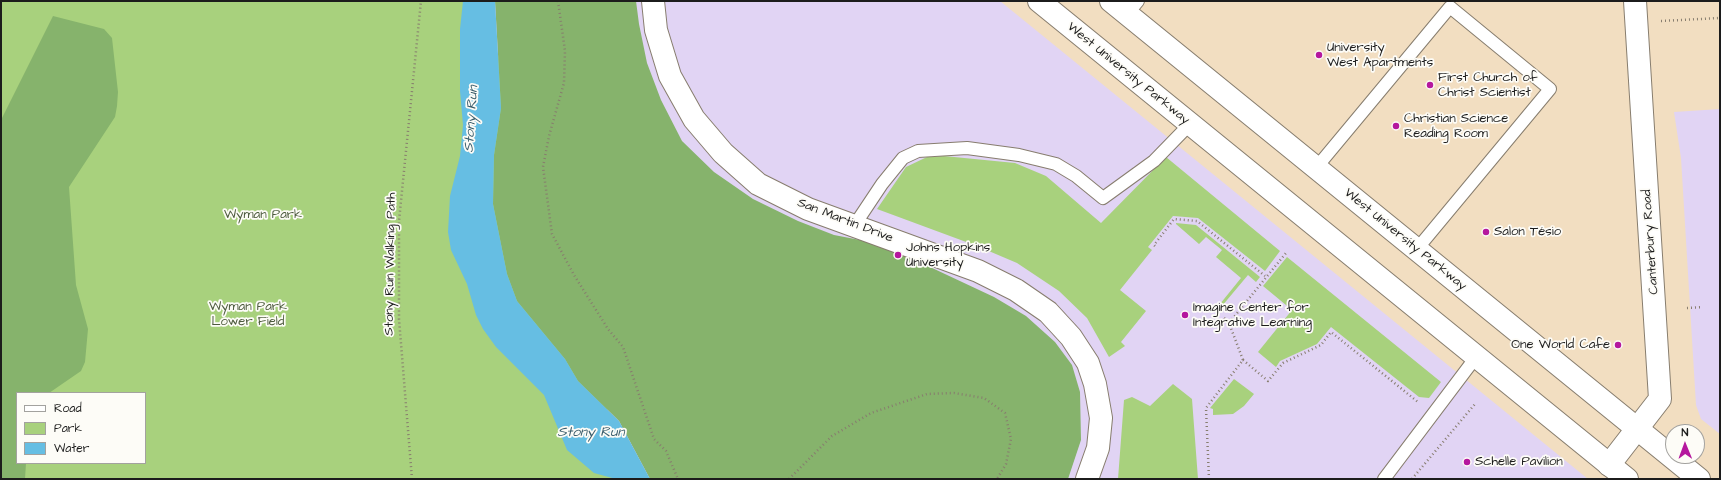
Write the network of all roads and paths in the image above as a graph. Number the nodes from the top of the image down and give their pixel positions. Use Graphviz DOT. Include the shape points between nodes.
graph roads {
  1 [pos="421,1"];
  2 [pos="558,1"];
  3 [pos="653,1"];
  4 [pos="1039,1"];
  5 [pos="1635,1"];
  6 [pos="1125,5"];
  7 [pos="1720,18"];
  8 [pos="1662,21"];
  9 [pos="1190,124"];
  10 [pos="1316,168"];
  11 [pos="854,226"];
  12 [pos="1155,246"];
  13 [pos="1416,249"];
  14 [pos="1286,253"];
  15 [pos="1265,276"];
  16 [pos="1702,307"];
  17 [pos="1687,308"];
  18 [pos="1224,318"];
  19 [pos="1229,323"];
  20 [pos="1476,357"];
  21 [pos="1243,360"];
  22 [pos="1476,404"];
  23 [pos="1422,406"];
  24 [pos="1638,429"];
  25 [pos="1609,465"];
  26 [pos="412,479"];
  27 [pos="678,479"];
  28 [pos="789,479"];
  29 [pos="997,479"];
  30 [pos="1087,479"];
  31 [pos="1209,479"];
  32 [pos="1384,479"];
  33 [pos="1412,479"];
  34 [pos="1627,479"];
  35 [pos="1699,479"];
  1 -- 26 [label="path, Stony Run Walking Path" via="399,221 399,320"];
  2 -- 27 [label="path" via="565,50 564,83 543,167 552,234 574,275 608,329 623,347 654,439 666,451"];
  3 -- 11 [label="main road, San Martin Drive" via="656,30 670,76 694,119 723,153 758,184 808,210"];
  4 -- 9 [label="main road, West University Parkway"];
  5 -- 24 [label="main road, Canterbury Road" via="1660,379 1660,400"];
  6 -- 10 [label="main road, West University Parkway"];
  7 -- 8 [label="path"];
  9 -- 11 [label="lane" via="1154,161 1103,198 1056,164 1019,155 967,148 918,151 903,158"];
  9 -- 20 [label="main road, West University Parkway"];
  10 -- 13 [label="main road, West University Parkway"];
  10 -- 13 [label="lane" via="1450,7 1550,89"];
  11 -- 30 [label="main road, San Martin Drive" via="978,271 1010,287 1048,312 1072,337 1088,363 1101,418 1098,448"];
  12 -- 15 [label="path" via="1174,219 1197,221"];
  13 -- 24 [label="main road, West University Parkway"];
  14 -- 15 [label="path"];
  15 -- 19 [label="path"];
  16 -- 17 [label="path"];
  18 -- 19 [label="path"];
  19 -- 21 [label="path"];
  20 -- 25 [label="main road, West University Parkway"];
  20 -- 32 [label="lane"];
  21 -- 23 [label="path" via="1268,381 1283,363 1320,345 1331,332"];
  21 -- 31 [label="path" via="1206,408"];
  22 -- 33 [label="path"];
  24 -- 25 [label="main road, Canterbury Road"];
  24 -- 35 [label="main road, West University Parkway"];
  25 -- 34 [label="main road, West University Parkway"];
  28 -- 29 [label="path" via="832,436 871,413 927,394 954,393 984,398 1005,413 1011,439 1006,464"];
}
